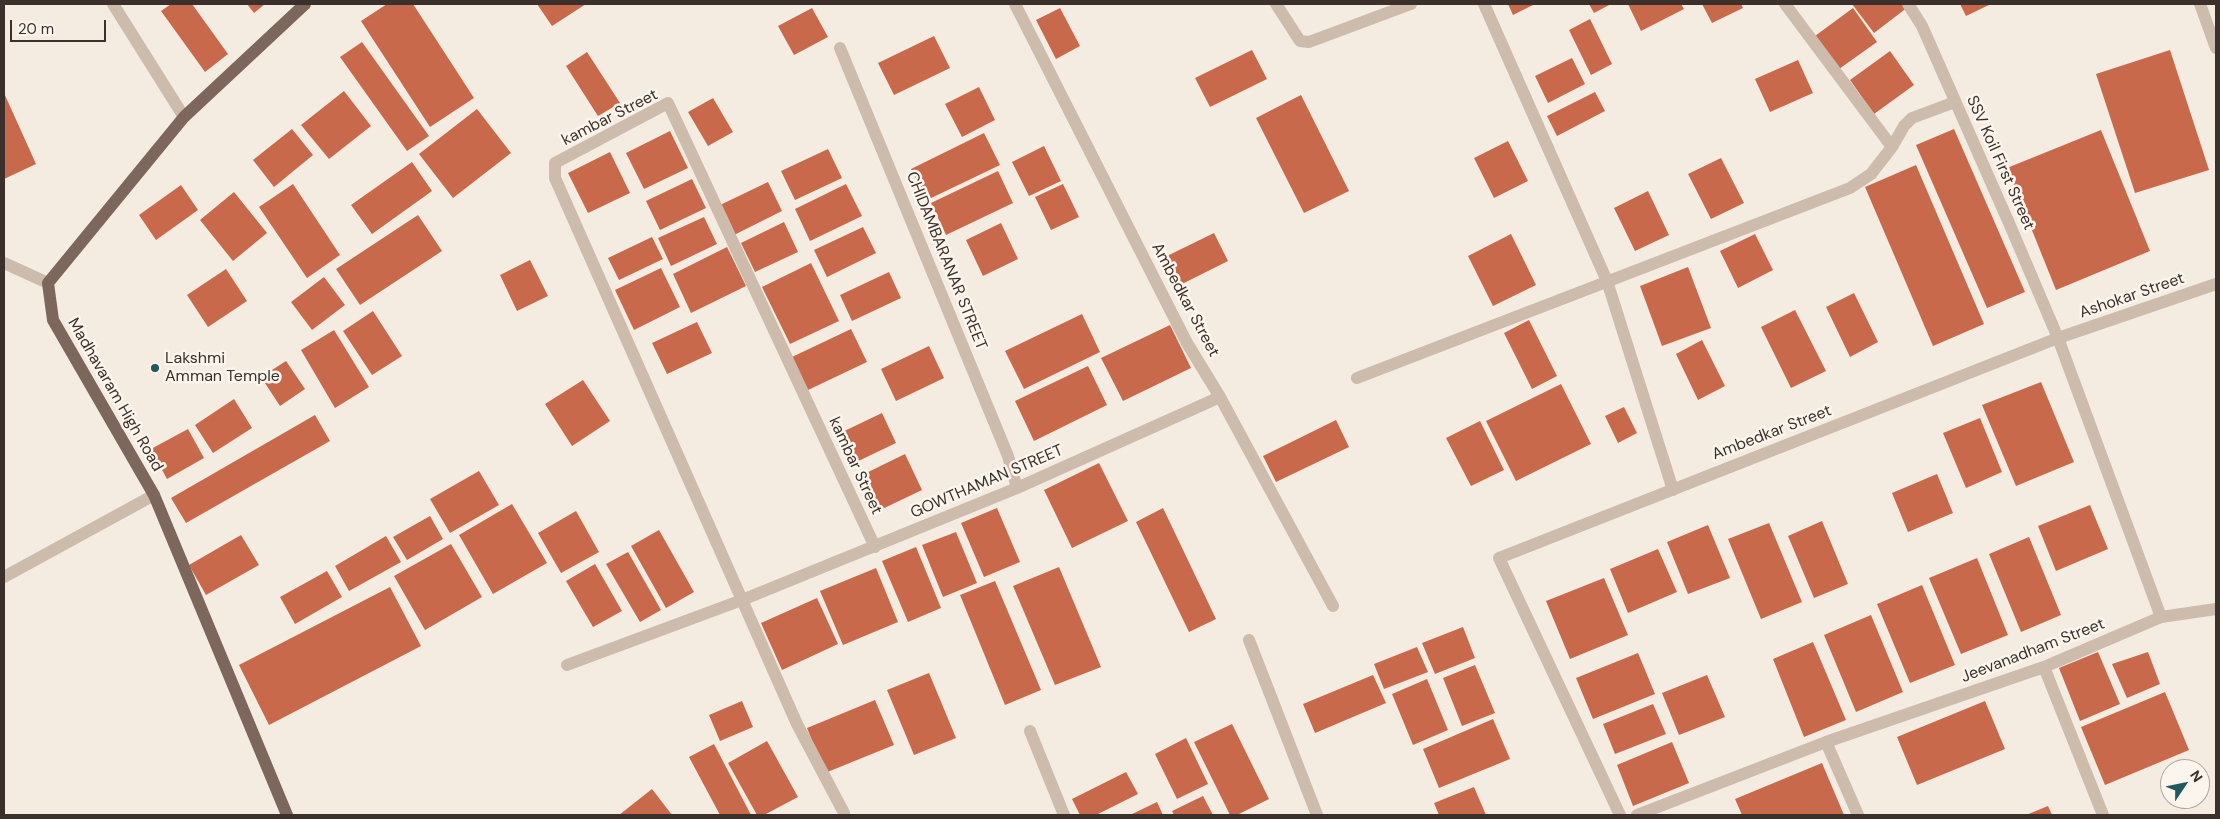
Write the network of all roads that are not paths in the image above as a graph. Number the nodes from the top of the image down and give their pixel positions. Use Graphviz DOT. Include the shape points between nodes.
graph roads {
  1 [pos="113,4"];
  2 [pos="305,4"];
  3 [pos="1015,4"];
  4 [pos="1276,4"];
  5 [pos="1411,4"];
  6 [pos="1484,4"];
  7 [pos="1785,4"];
  8 [pos="1908,4"];
  9 [pos="2200,4"];
  10 [pos="840,48"];
  11 [pos="2216,48"];
  12 [pos="1956,102"];
  13 [pos="184,117"];
  14 [pos="1892,147"];
  15 [pos="4,263"];
  16 [pos="1606,281"];
  17 [pos="48,283"];
  18 [pos="2216,284"];
  19 [pos="2058,338"];
  20 [pos="1356,378"];
  21 [pos="1220,397"];
  22 [pos="1017,488"];
  23 [pos="1672,490"];
  24 [pos="154,495"];
  25 [pos="874,547"];
  26 [pos="4,577"];
  27 [pos="742,600"];
  28 [pos="1333,606"];
  29 [pos="2216,609"];
  30 [pos="2161,617"];
  31 [pos="1249,640"];
  32 [pos="568,665"];
  33 [pos="2044,667"];
  34 [pos="1030,731"];
  35 [pos="1826,742"];
  36 [pos="844,813"];
  37 [pos="286,815"];
  38 [pos="1064,815"];
  39 [pos="1317,815"];
  40 [pos="1620,815"];
  41 [pos="1637,815"];
  42 [pos="1858,815"];
  43 [pos="2103,815"];
  1 -- 13 [label="street"];
  2 -- 13 [label="main road"];
  3 -- 21 [label="street, Ambedkar Street" via="1183,335"];
  4 -- 5 [label="street" via="1300,41 1309,42"];
  6 -- 16 [label="street"];
  7 -- 14 [label="street"];
  8 -- 12 [label="street, SSV Koil First Street" via="1922,26"];
  9 -- 11 [label="street"];
  10 -- 22 [label="street, CHIDAMBARANAR STREET" via="1008,456"];
  12 -- 14 [label="street" via="1912,118"];
  12 -- 19 [label="street, SSV Koil First Street"];
  13 -- 17 [label="main road"];
  14 -- 16 [label="street" via="1870,174 1850,188"];
  15 -- 17 [label="street"];
  16 -- 20 [label="street"];
  16 -- 23 [label="street"];
  17 -- 24 [label="main road, Madhavaram High Road" via="53,320"];
  18 -- 19 [label="street, Ashokar Street"];
  19 -- 23 [label="street, Ambedkar Street"];
  19 -- 30 [label="street"];
  21 -- 22 [label="street, GOWTHAMAN STREET"];
  21 -- 28 [label="street, Ambedkar Street"];
  22 -- 25 [label="street, GOWTHAMAN STREET"];
  23 -- 40 [label="street, Ambedkar Street" via="1499,558"];
  24 -- 26 [label="street"];
  24 -- 37 [label="main road, Madhavaram High Road"];
  25 -- 27 [label="street, GOWTHAMAN STREET"];
  25 -- 27 [label="street, kambar Street" via="668,103 555,164 555,178"];
  27 -- 32 [label="street, GOWTHAMAN STREET"];
  27 -- 36 [label="street" via="797,724"];
  29 -- 30 [label="street, Jeevanadham Street"];
  30 -- 33 [label="street, Jeevanadham Street"];
  31 -- 39 [label="street"];
  33 -- 35 [label="street, Jeevanadham Street"];
  33 -- 43 [label="street"];
  34 -- 38 [label="street"];
  35 -- 41 [label="street, Jeevanadham Street"];
  35 -- 42 [label="street"];
}
